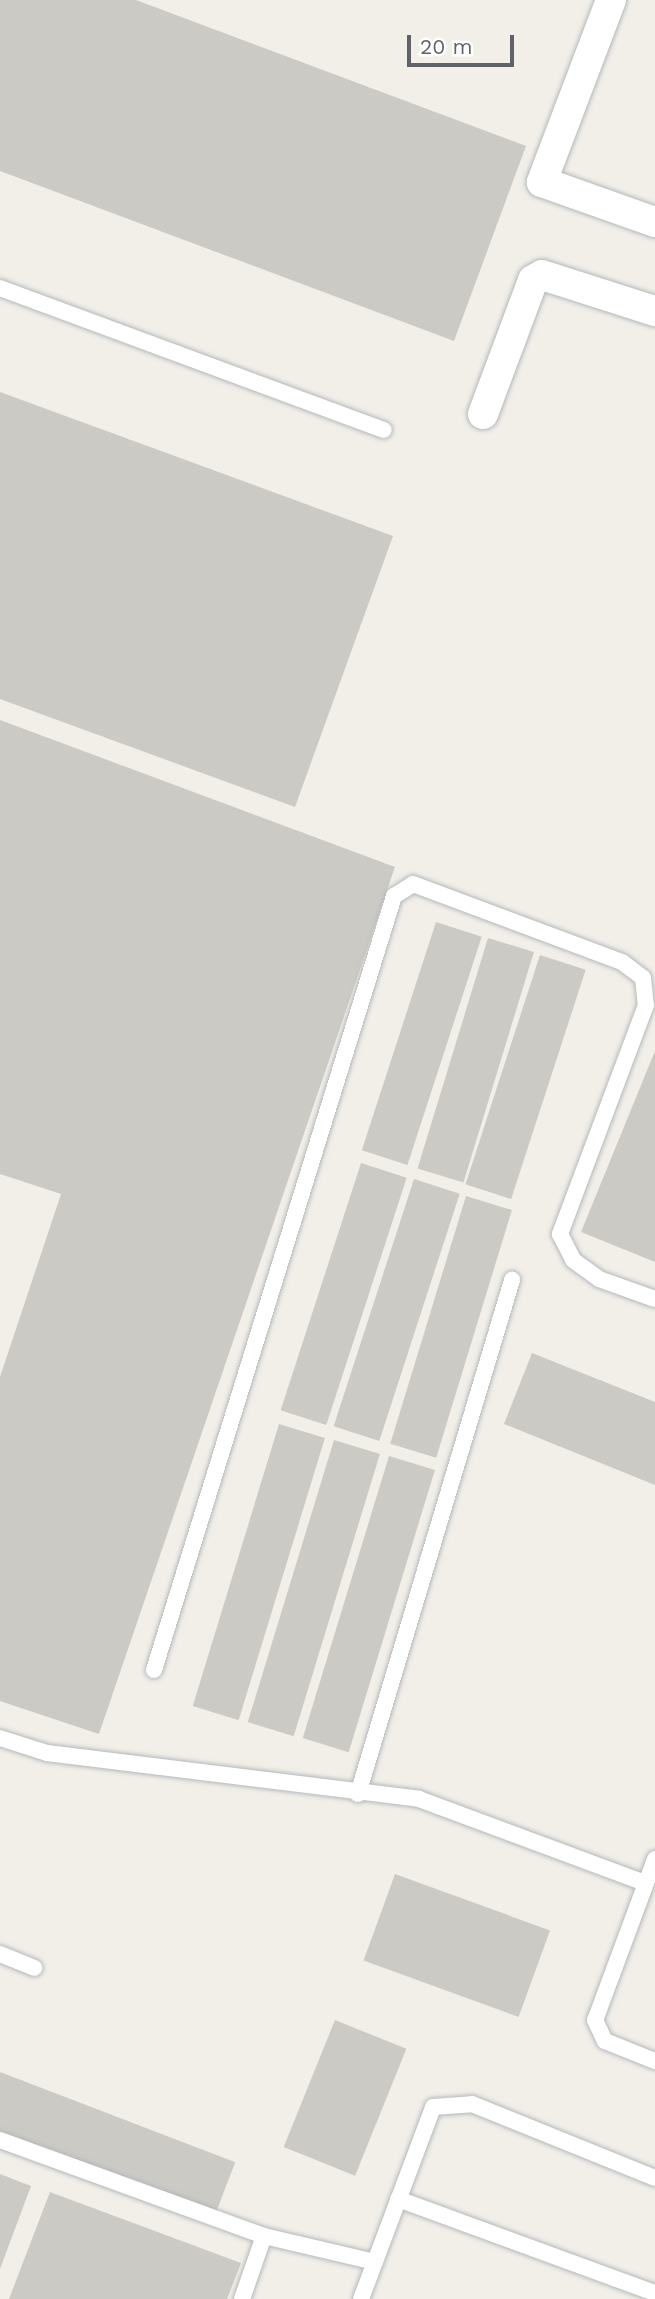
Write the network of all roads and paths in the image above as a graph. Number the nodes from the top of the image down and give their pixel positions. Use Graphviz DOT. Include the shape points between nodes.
graph roads {
  1 [pos="611,0"];
  2 [pos="655,222"];
  3 [pos="0,288"];
  4 [pos="655,311"];
  5 [pos="483,414"];
  6 [pos="384,430"];
  7 [pos="512,1280"];
  8 [pos="655,1298"];
  9 [pos="154,1670"];
  10 [pos="0,1738"];
  11 [pos="358,1794"];
  12 [pos="655,1858"];
  13 [pos="645,1883"];
  14 [pos="0,1954"];
  15 [pos="34,1968"];
  16 [pos="655,2061"];
  17 [pos="0,2140"];
  18 [pos="655,2178"];
  19 [pos="398,2199"];
  20 [pos="264,2236"];
  21 [pos="375,2262"];
  22 [pos="655,2293"];
  23 [pos="242,2299"];
  24 [pos="361,2299"];
  1 -- 2 [label="street" via="542,182"];
  3 -- 6 [label="lane"];
  4 -- 5 [label="street" via="542,275 533,280"];
  7 -- 11 [label="lane"];
  8 -- 9 [label="lane" via="599,1279 573,1261 560,1234 646,1005 642,978 622,962 413,884 394,896"];
  10 -- 11 [label="lane" via="47,1753"];
  11 -- 13 [label="lane" via="419,1799"];
  12 -- 13 [label="lane"];
  13 -- 16 [label="lane" via="595,2020 605,2041"];
  14 -- 15 [label="lane"];
  17 -- 20 [label="lane"];
  18 -- 19 [label="lane" via="472,2104 433,2108"];
  19 -- 21 [label="lane"];
  19 -- 22 [label="lane"];
  20 -- 21 [label="lane"];
  20 -- 23 [label="lane"];
  21 -- 24 [label="lane"];
}
